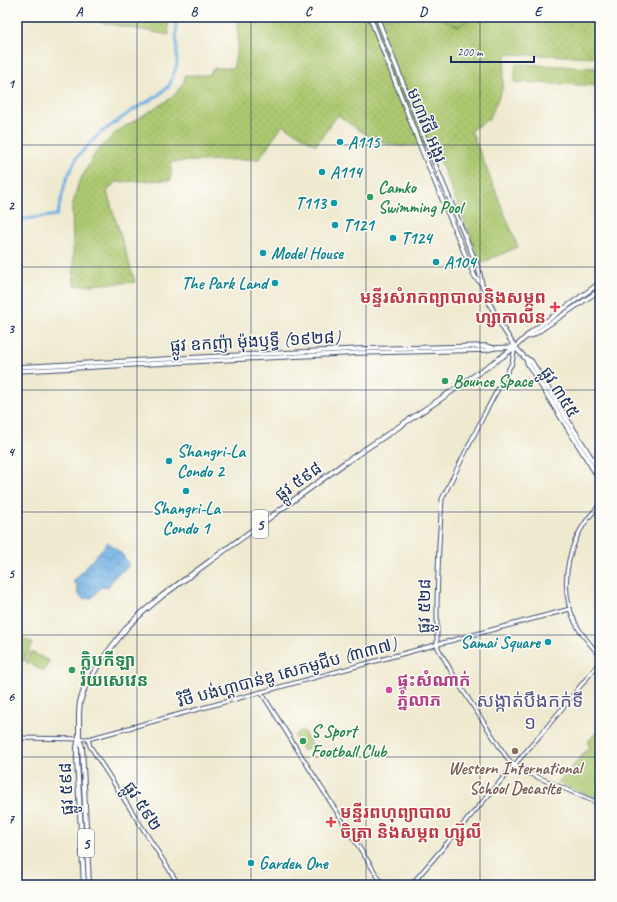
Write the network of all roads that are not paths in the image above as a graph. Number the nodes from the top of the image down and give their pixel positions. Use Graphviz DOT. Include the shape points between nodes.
graph roads {
  1 [pos="370,17"];
  2 [pos="377,17"];
  3 [pos="385,38"];
  4 [pos="380,40"];
  5 [pos="600,283"];
  6 [pos="482,284"];
  7 [pos="600,290"];
  8 [pos="526,337"];
  9 [pos="515,347"];
  10 [pos="372,351"];
  11 [pos="526,358"];
  12 [pos="17,367"];
  13 [pos="17,371"];
  14 [pos="600,472"];
  15 [pos="600,480"];
  16 [pos="600,505"];
  17 [pos="570,609"];
  18 [pos="437,644"];
  19 [pos="600,656"];
  20 [pos="600,662"];
  21 [pos="261,692"];
  22 [pos="17,738"];
  23 [pos="79,739"];
  24 [pos="88,739"];
  25 [pos="513,765"];
  26 [pos="600,804"];
  27 [pos="84,885"];
  28 [pos="88,885"];
  29 [pos="179,885"];
  30 [pos="383,885"];
  31 [pos="411,885"];
  1 -- 4 [label="main road, មហាវិថី អង្គរ"];
  2 -- 3 [label="main road, មហាវិថី អង្គរ"];
  3 -- 4 [label="main road"];
  3 -- 6 [label="main road, មហាវិថី អង្គរ" via="479,270"];
  4 -- 6 [label="main road, មហាវិថី អង្គរ" via="464,252"];
  5 -- 8 [label="main road"];
  6 -- 9 [label="main road, មហាវិថី អង្គរ" via="494,312"];
  7 -- 8 [label="main road" via="533,336"];
  8 -- 9 [label="main road"];
  9 -- 10 [label="main road, ផ្លូវ ឧកញ៉ា ម៉ុងឫទ្ធី (១៩២៨)" via="486,350"];
  9 -- 11 [label="main road, ផ្លូវ ៣៥៥"];
  9 -- 18 [label="street, ផ្លូវ ៥២៨" via="512,363 484,413 442,500"];
  9 -- 23 [label="main road, ផ្លូវ ៥៩៨ / 5" via="346,462 143,612 128,626 103,658 85,687 80,702"];
  10 -- 12 [label="main road, ផ្លូវ ឧកញ៉ា ម៉ុងឫទ្ធី (១៩២៨)"];
  10 -- 13 [label="main road, ផ្លូវ ឧកញ៉ា ម៉ុងឫទ្ធី (១៩២៨)"];
  11 -- 14 [label="main road, ផ្លូវ ៣៥៥" via="531,361"];
  11 -- 15 [label="main road, ផ្លូវ ៣៥៥"];
  16 -- 17 [label="street" via="586,521 570,552 566,577"];
  17 -- 18 [label="street, វិថី បង់ហ្គាបាន់ឌូ សេកមូជីប (៣៣៧)"];
  17 -- 19 [label="street" via="580,631"];
  18 -- 21 [label="street, វិថី បង់ហ្គាបាន់ឌូ សេកមូជីប (៣៣៧)"];
  18 -- 25 [label="street, ផ្លូវ ៥២៨" via="458,683"];
  20 -- 25 [label="street"];
  21 -- 24 [label="street, វិថី បង់ហ្គាបាន់ឌូ សេកមូជីប (៣៣៧)"];
  21 -- 30 [label="street"];
  22 -- 23 [label="street, វិថី បង់ហ្គាបាន់ឌូ សេកមូជីប (៣៣៧)"];
  23 -- 24 [label="street, វិថី បង់ហ្គាបាន់ឌូ សេកមូជីប (៣៣៧)"];
  23 -- 27 [label="main road, ផ្លូវ ៥៩៨ / 5" via="77,759"];
  23 -- 28 [label="main road, ផ្លូវ ៥៩៨ / 5" via="82,747"];
  24 -- 29 [label="street, ផ្លូវ ៥៩២" via="90,746"];
  25 -- 26 [label="street, ផ្លូវ ៥២៨" via="519,770"];
  25 -- 31 [label="street"];
}
